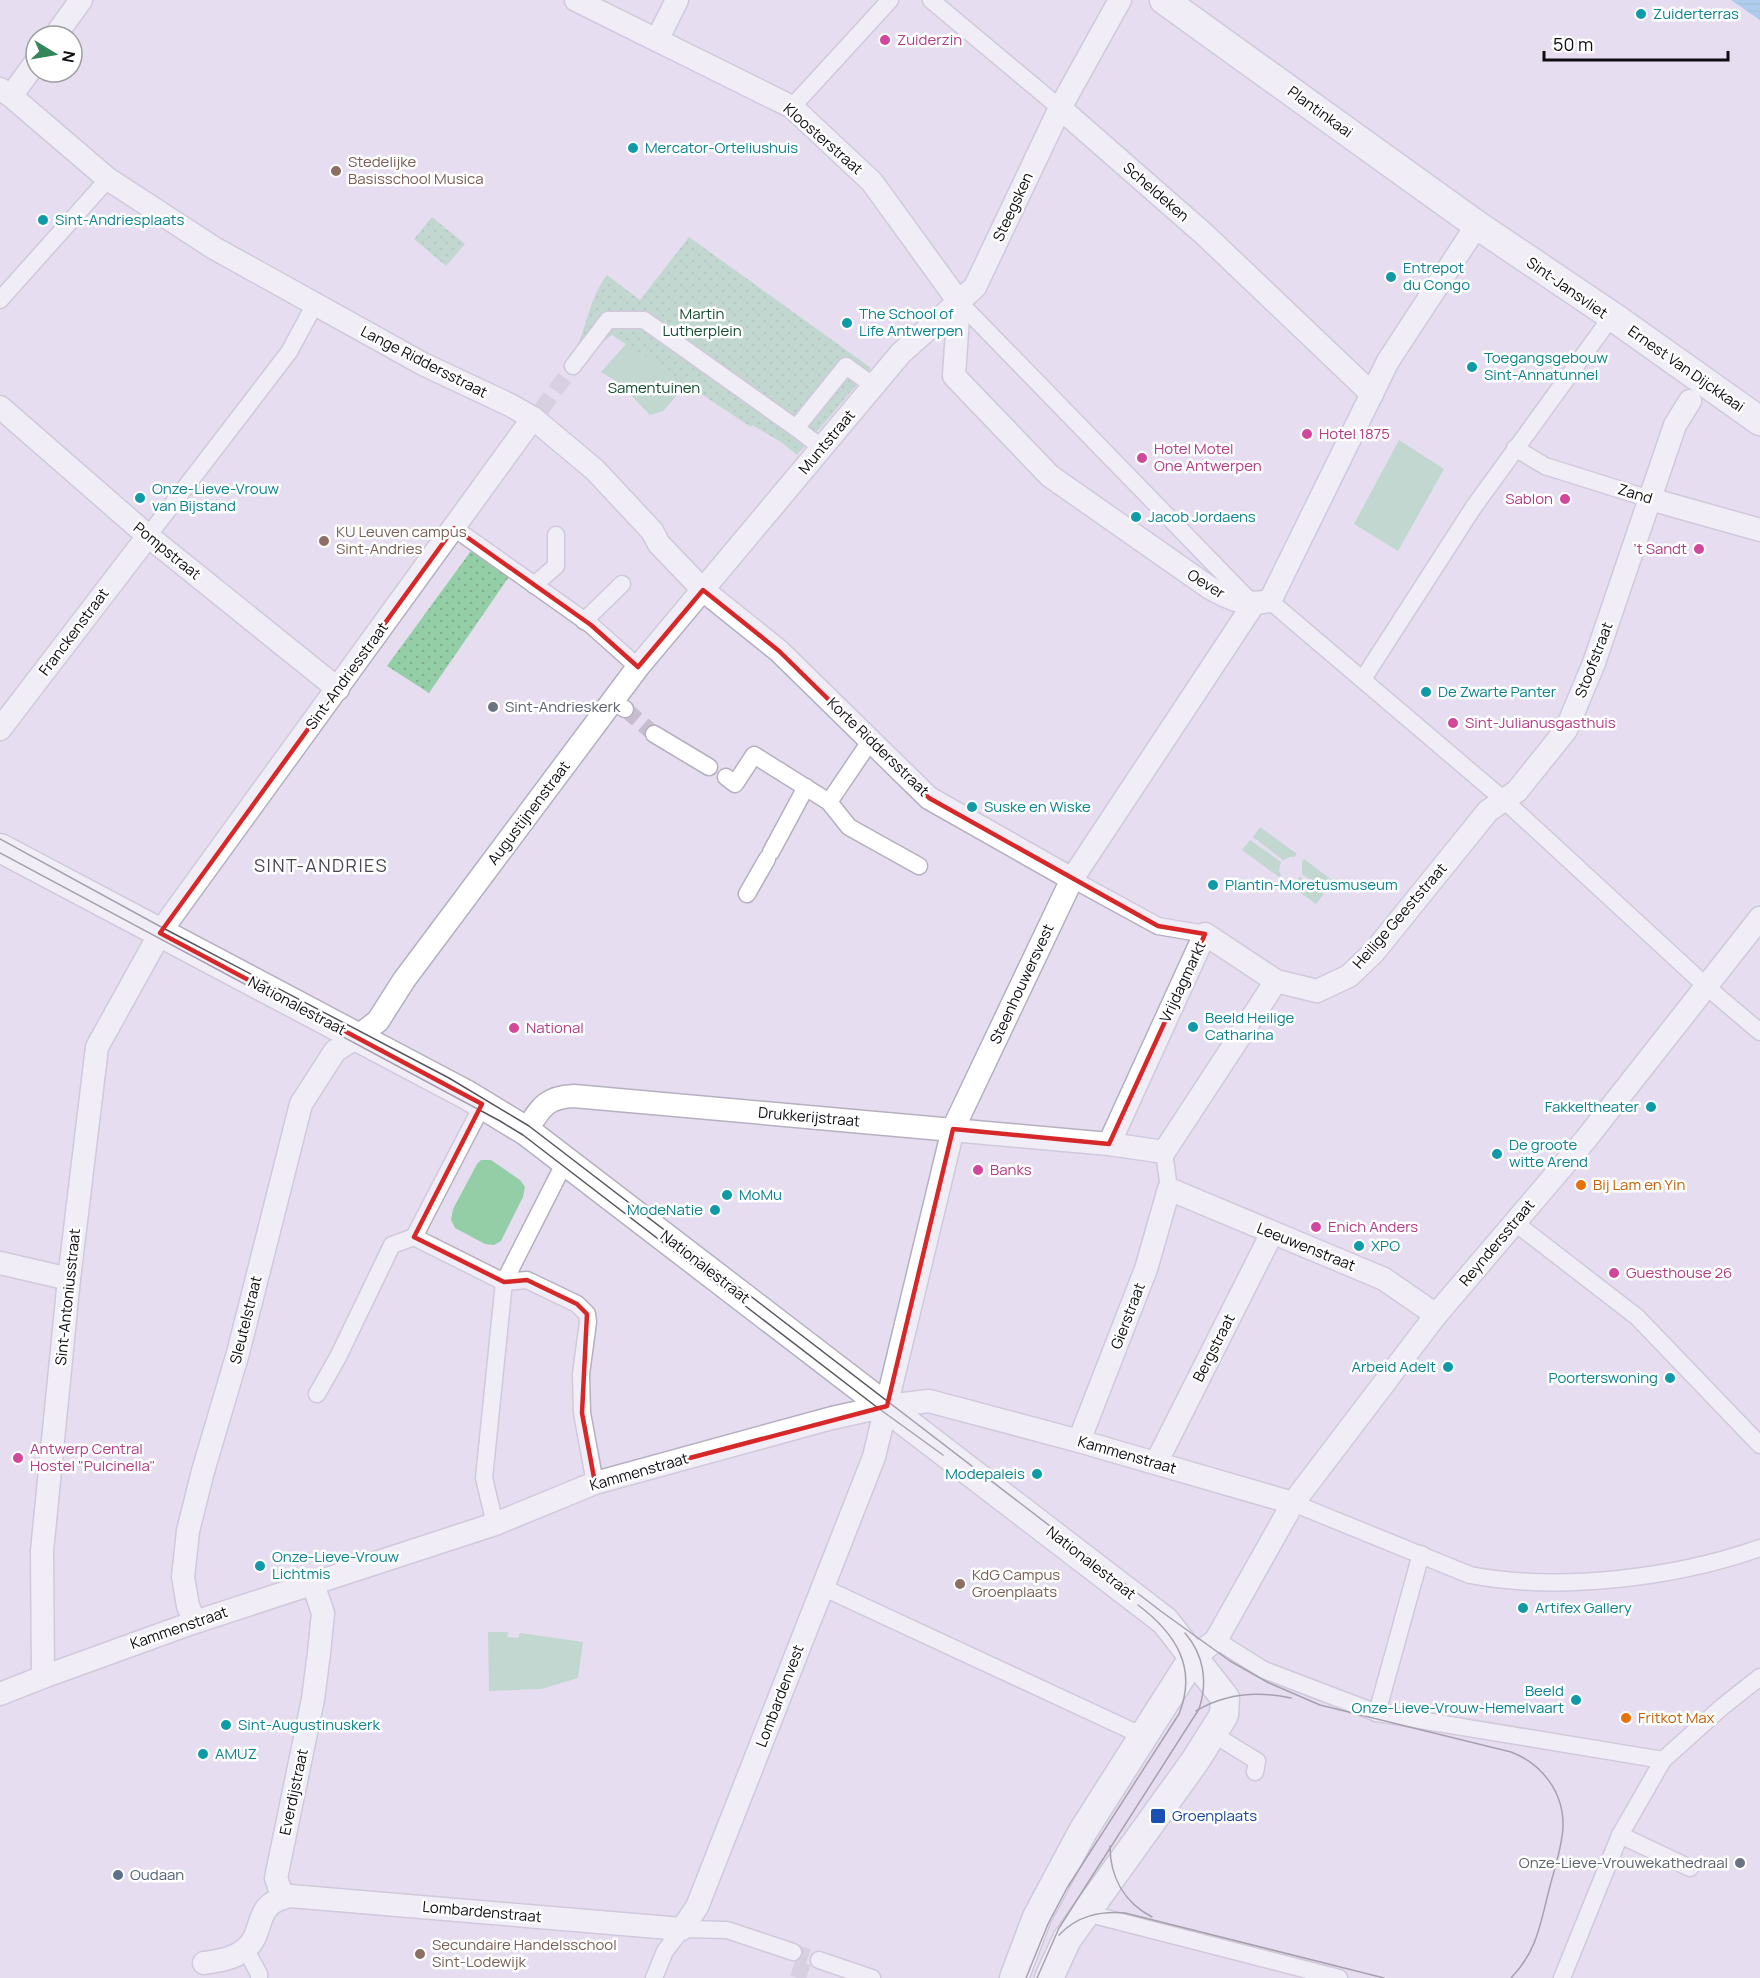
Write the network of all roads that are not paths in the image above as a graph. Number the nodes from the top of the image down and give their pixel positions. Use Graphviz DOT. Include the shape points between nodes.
graph roads {
  1 [pos="81,0"];
  2 [pos="576,0"];
  3 [pos="677,0"];
  4 [pos="890,0"];
  5 [pos="931,0"];
  6 [pos="1120,0"];
  7 [pos="1164,0"];
  8 [pos="64,24"];
  9 [pos="657,40"];
  10 [pos="24,74"];
  11 [pos="6,93"];
  12 [pos="792,107"];
  13 [pos="1060,108"];
  14 [pos="108,179"];
  15 [pos="1477,225"];
  16 [pos="0,300"];
  17 [pos="959,302"];
  18 [pos="315,304"];
  19 [pos="1612,316"];
  20 [pos="573,366"];
  21 [pos="874,386"];
  22 [pos="1696,392"];
  23 [pos="1372,394"];
  24 [pos="0,407"];
  25 [pos="537,414"];
  26 [pos="1760,421"];
  27 [pos="796,428"];
  28 [pos="822,448"];
  29 [pos="1515,448"];
  30 [pos="1650,499"];
  31 [pos="454,528"];
  32 [pos="1760,530"];
  33 [pos="556,535"];
  34 [pos="148,536"];
  35 [pos="534,585"];
  36 [pos="622,585"];
  37 [pos="703,590"];
  38 [pos="1262,603"];
  39 [pos="584,621"];
  40 [pos="638,667"];
  41 [pos="1363,679"];
  42 [pos="338,689"];
  43 [pos="4,715"];
  44 [pos="654,734"];
  45 [pos="871,740"];
  46 [pos="709,767"];
  47 [pos="726,777"];
  48 [pos="806,787"];
  49 [pos="1504,800"];
  50 [pos="829,802"];
  51 [pos="0,848"];
  52 [pos="919,866"];
  53 [pos="1072,879"];
  54 [pos="747,894"];
  55 [pos="1760,918"];
  56 [pos="160,933"];
  57 [pos="1205,934"];
  58 [pos="1276,981"];
  59 [pos="1707,987"];
  60 [pos="1760,1032"];
  61 [pos="357,1037"];
  62 [pos="483,1104"];
  63 [pos="953,1129"];
  64 [pos="526,1131"];
  65 [pos="1109,1144"];
  66 [pos="1164,1152"];
  67 [pos="566,1161"];
  68 [pos="1169,1189"];
  69 [pos="1514,1222"];
  70 [pos="1272,1233"];
  71 [pos="414,1238"];
  72 [pos="0,1263"];
  73 [pos="69,1279"];
  74 [pos="504,1282"];
  75 [pos="1436,1315"];
  76 [pos="317,1394"];
  77 [pos="886,1406"];
  78 [pos="1079,1441"];
  79 [pos="1760,1445"];
  80 [pos="1156,1463"];
  81 [pos="595,1483"];
  82 [pos="1293,1503"];
  83 [pos="495,1524"];
  84 [pos="1760,1548"];
  85 [pos="1420,1554"];
  86 [pos="313,1584"];
  87 [pos="822,1587"];
  88 [pos="195,1622"];
  89 [pos="1216,1640"];
  90 [pos="1193,1658"];
  91 [pos="43,1677"];
  92 [pos="1760,1677"];
  93 [pos="0,1694"];
  94 [pos="1377,1713"];
  95 [pos="1143,1736"];
  96 [pos="1221,1739"];
  97 [pos="1668,1754"];
  98 [pos="1255,1772"];
  99 [pos="1620,1835"];
  100 [pos="1690,1868"];
  101 [pos="283,1898"];
  102 [pos="1083,1916"];
  103 [pos="682,1929"];
  104 [pos="246,1950"];
  105 [pos="793,1952"];
  106 [pos="819,1960"];
  107 [pos="204,1963"];
  108 [pos="259,1978"];
  109 [pos="654,1978"];
  110 [pos="872,1978"];
  111 [pos="1014,1978"];
  112 [pos="1049,1978"];
  113 [pos="1339,1978"];
  114 [pos="1562,1978"];
  1 -- 8 [label="street"];
  2 -- 9 [label="street, Kloosterstraat"];
  3 -- 9 [label="street"];
  4 -- 12 [label="street"];
  5 -- 13 [label="street, Scheldeken"];
  6 -- 13 [label="street, Steegsken"];
  7 -- 15 [label="street, Plantinkaai"];
  9 -- 12 [label="street, Kloosterstraat"];
  10 -- 11 [label="street"];
  11 -- 14 [label="street"];
  12 -- 17 [label="street, Kloosterstraat" via="872,182"];
  13 -- 17 [label="street, Steegsken" via="975,287"];
  13 -- 23 [label="street, Scheldeken" via="1204,234"];
  14 -- 16 [label="street"];
  14 -- 18 [label="street, Lange Riddersstraat" via="214,248"];
  15 -- 19 [label="street, Sint-Jansvliet"];
  15 -- 23 [label="street" via="1404,336"];
  17 -- 21 [label="street, Muntstraat" via="901,353"];
  17 -- 38 [label="street, Oever"];
  17 -- 38 [label="street, Oever" via="954,376 1050,476 1222,596"];
  18 -- 25 [label="street, Lange Riddersstraat" via="423,364"];
  18 -- 34 [label="street" via="289,352"];
  19 -- 22 [label="street, Ernest Van Dijckkaai"];
  19 -- 29 [label="street, Sint-Jansvliet"];
  20 -- 27 [label="street" via="608,320 644,320"];
  21 -- 27 [label="street" via="846,366"];
  21 -- 28 [label="street, Muntstraat"];
  22 -- 26 [label="street, Ernest Van Dijckkaai"];
  22 -- 30 [label="street, Stoofstraat" via="1675,425"];
  23 -- 38 [label="street"];
  24 -- 34 [label="street, Pompstraat"];
  25 -- 31 [label="street, Sint-Andriesstraat"];
  25 -- 37 [label="street, Lange Riddersstraat" via="595,470"];
  27 -- 28 [label="street"];
  28 -- 37 [label="street, Muntstraat"];
  29 -- 30 [label="street, Zand" via="1545,466"];
  29 -- 41 [label="street, Sint-Jansvliet"];
  30 -- 32 [label="street, Zand"];
  30 -- 49 [label="street, Stoofstraat" via="1594,663 1566,730 1517,791"];
  31 -- 35 [label="street"];
  31 -- 42 [label="street, Sint-Andriesstraat"];
  33 -- 35 [label="street" via="556,566"];
  34 -- 42 [label="street, Pompstraat"];
  34 -- 43 [label="street, Franckenstraat"];
  35 -- 39 [label="street"];
  36 -- 39 [label="street"];
  37 -- 40 [label="street, Augustijnenstraat"];
  37 -- 45 [label="street, Korte Riddersstraat" via="780,651"];
  38 -- 41 [label="street"];
  38 -- 53 [label="street, Steenhouwersvest"];
  39 -- 40 [label="street"];
  40 -- 61 [label="street, Augustijnenstraat" via="618,705 405,980 378,1021"];
  41 -- 49 [label="street"];
  42 -- 56 [label="street, Sint-Andriesstraat"];
  44 -- 46 [label="street"];
  45 -- 50 [label="street"];
  45 -- 53 [label="street, Korte Riddersstraat" via="929,798"];
  47 -- 48 [label="street" via="735,784 754,755"];
  48 -- 50 [label="street"];
  48 -- 54 [label="street"];
  49 -- 58 [label="street, Heilige Geeststraat" via="1488,812 1374,952 1349,976 1317,990"];
  49 -- 59 [label="street"];
  50 -- 52 [label="street" via="849,827"];
  51 -- 56 [label="street, Nationalestraat"];
  53 -- 57 [label="street" via="1158,926"];
  53 -- 63 [label="street, Steenhouwersvest"];
  55 -- 59 [label="street, Reyndersstraat"];
  56 -- 61 [label="street, Nationalestraat"];
  56 -- 73 [label="street, Sint-Antoniusstraat" via="97,1047"];
  57 -- 58 [label="street, Vrijdagmarkt"];
  57 -- 65 [label="street, Vrijdagmarkt"];
  58 -- 66 [label="street"];
  59 -- 60 [label="street"];
  59 -- 69 [label="street, Reyndersstraat"];
  61 -- 62 [label="street, Nationalestraat"];
  61 -- 88 [label="street, Sleutelstraat" via="334,1051 301,1104 188,1531 183,1577"];
  62 -- 64 [label="street, Nationalestraat"];
  62 -- 71 [label="street"];
  63 -- 64 [label="street, Drukkerijstraat" via="562,1096 543,1105"];
  63 -- 65 [label="street, Drukkerijstraat"];
  63 -- 77 [label="street, Steenhouwersvest"];
  64 -- 67 [label="street, Nationalestraat"];
  65 -- 66 [label="street"];
  66 -- 68 [label="street"];
  67 -- 74 [label="street"];
  67 -- 77 [label="street, Nationalestraat"];
  68 -- 70 [label="street, Leeuwenstraat"];
  68 -- 78 [label="street, Gierstraat" via="1146,1269"];
  69 -- 75 [label="street, Reyndersstraat"];
  69 -- 79 [label="street" via="1637,1317"];
  70 -- 75 [label="street, Leeuwenstraat" via="1384,1279"];
  70 -- 80 [label="street, Bergstraat"];
  71 -- 74 [label="street"];
  71 -- 76 [label="street" via="392,1245"];
  72 -- 73 [label="street"];
  73 -- 91 [label="street, Sint-Antoniusstraat" via="42,1551"];
  74 -- 81 [label="street" via="527,1280 577,1304 587,1314 582,1413"];
  74 -- 83 [label="street" via="484,1478"];
  75 -- 82 [label="street, Reyndersstraat"];
  77 -- 78 [label="street, Kammenstraat" via="929,1401"];
  77 -- 81 [label="street, Kammenstraat"];
  77 -- 87 [label="street, Lombardenvest" via="874,1457"];
  77 -- 90 [label="street, Nationalestraat" via="1158,1615"];
  78 -- 80 [label="street, Kammenstraat"];
  80 -- 82 [label="street, Kammenstraat"];
  81 -- 83 [label="street, Kammenstraat"];
  82 -- 85 [label="street"];
  82 -- 89 [label="street, Reyndersstraat"];
  83 -- 86 [label="street, Kammenstraat"];
  84 -- 85 [label="street" via="1652,1575 1557,1582 1470,1575"];
  85 -- 94 [label="street"];
  86 -- 88 [label="street, Kammenstraat"];
  86 -- 101 [label="street, Everdijstraat" via="323,1613 314,1699 276,1878"];
  87 -- 95 [label="street"];
  87 -- 103 [label="street, Lombardenvest" via="697,1907"];
  88 -- 91 [label="street, Kammenstraat"];
  89 -- 90 [label="street"];
  89 -- 94 [label="street" via="1264,1670"];
  90 -- 95 [label="street"];
  90 -- 102 [label="street, Nationalestraat" via="1225,1698 1224,1715"];
  91 -- 93 [label="street, Kammenstraat"];
  92 -- 97 [label="street"];
  94 -- 97 [label="street"];
  95 -- 111 [label="street" via="1083,1830 1037,1917"];
  96 -- 98 [label="street" via="1257,1761"];
  97 -- 99 [label="street"];
  99 -- 100 [label="street"];
  99 -- 114 [label="street"];
  101 -- 103 [label="street, Lombardenstraat" via="300,1896"];
  101 -- 104 [label="street" via="264,1912"];
  102 -- 112 [label="street"];
  102 -- 113 [label="street"];
  103 -- 105 [label="street" via="727,1930"];
  103 -- 109 [label="street, Lombardenvest" via="665,1951"];
  104 -- 107 [label="street" via="224,1960"];
  104 -- 108 [label="street"];
  106 -- 110 [label="street"];
}
